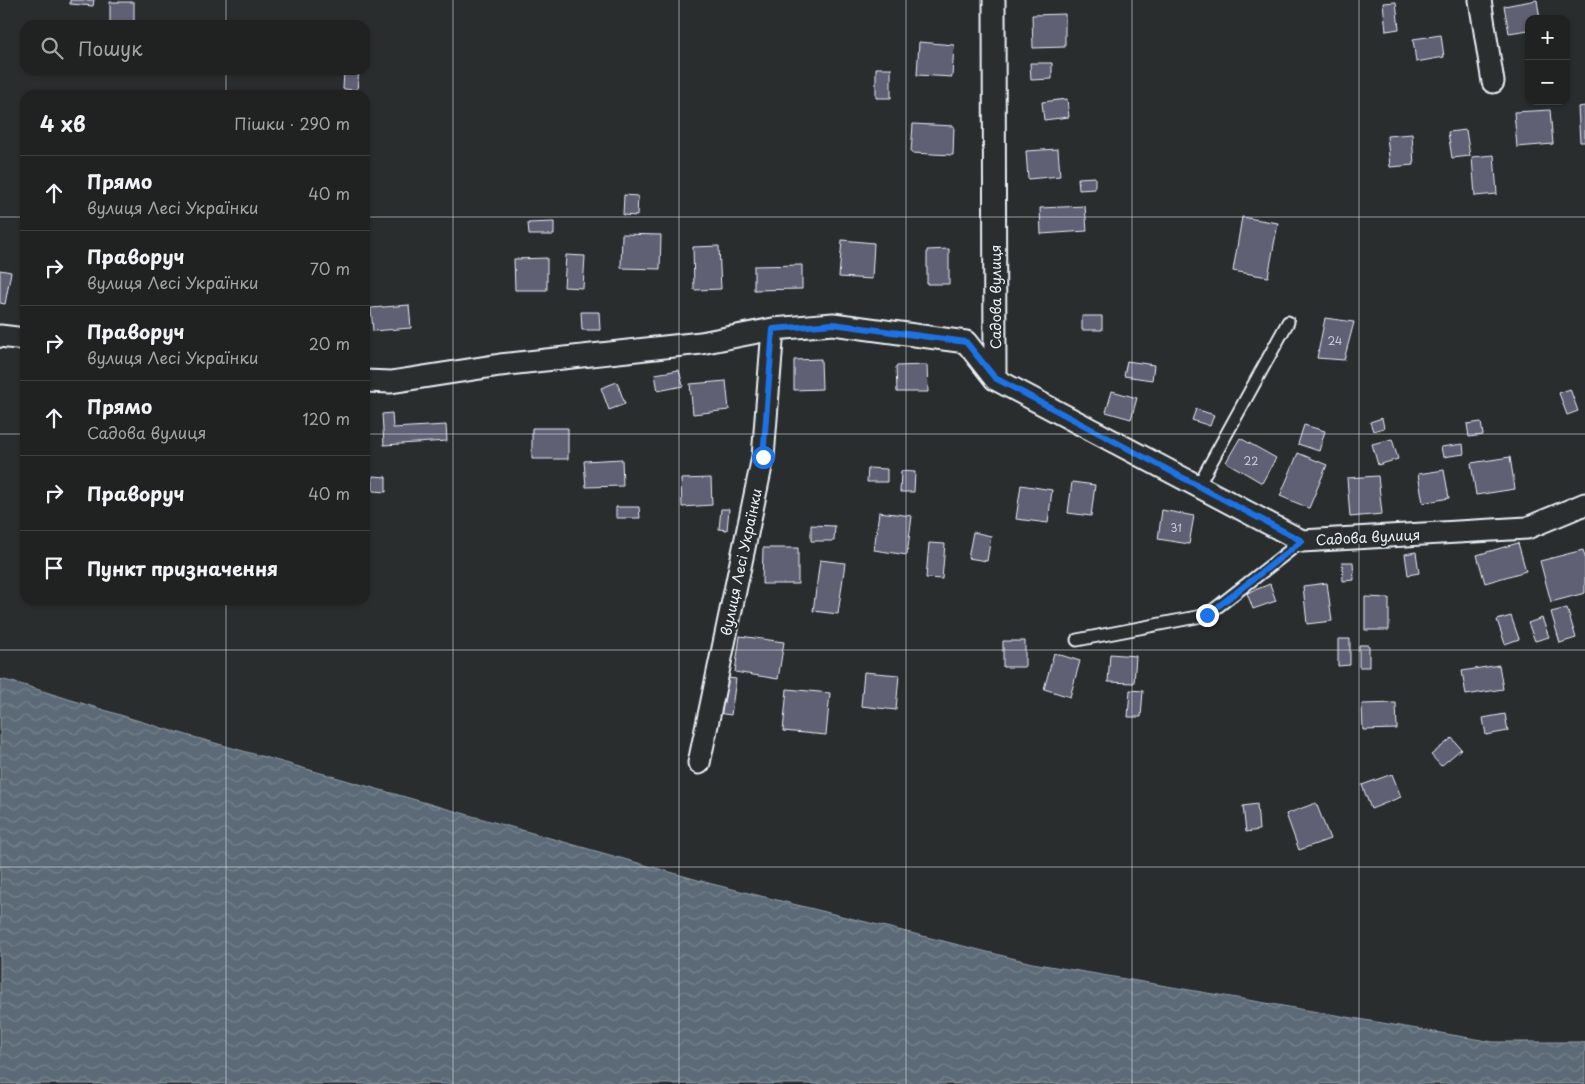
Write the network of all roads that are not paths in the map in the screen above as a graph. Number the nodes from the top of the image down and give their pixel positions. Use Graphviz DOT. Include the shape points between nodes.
graph roads {
  1 [pos="994,0"];
  2 [pos="1480,0"];
  3 [pos="1493,82"];
  4 [pos="1288,322"];
  5 [pos="773,329"];
  6 [pos="0,336"];
  7 [pos="20,338"];
  8 [pos="995,378"];
  9 [pos="370,382"];
  10 [pos="1198,486"];
  11 [pos="1585,504"];
  12 [pos="1302,541"];
  13 [pos="1077,640"];
  14 [pos="699,763"];
  1 -- 8 [label="street, Садова вулиця"];
  2 -- 3 [label="street"];
  4 -- 10 [label="lane"];
  5 -- 8 [label="street" via="833,324 966,342"];
  5 -- 9 [label="street" via="701,343"];
  5 -- 14 [label="street, вулиця Лесі Українки" via="763,457"];
  6 -- 7 [label="street"];
  8 -- 10 [label="street, Садова вулиця"];
  10 -- 12 [label="street, Садова вулиця"];
  11 -- 12 [label="street, Садова вулиця" via="1527,528"];
  12 -- 13 [label="lane" via="1207,615"];
}
